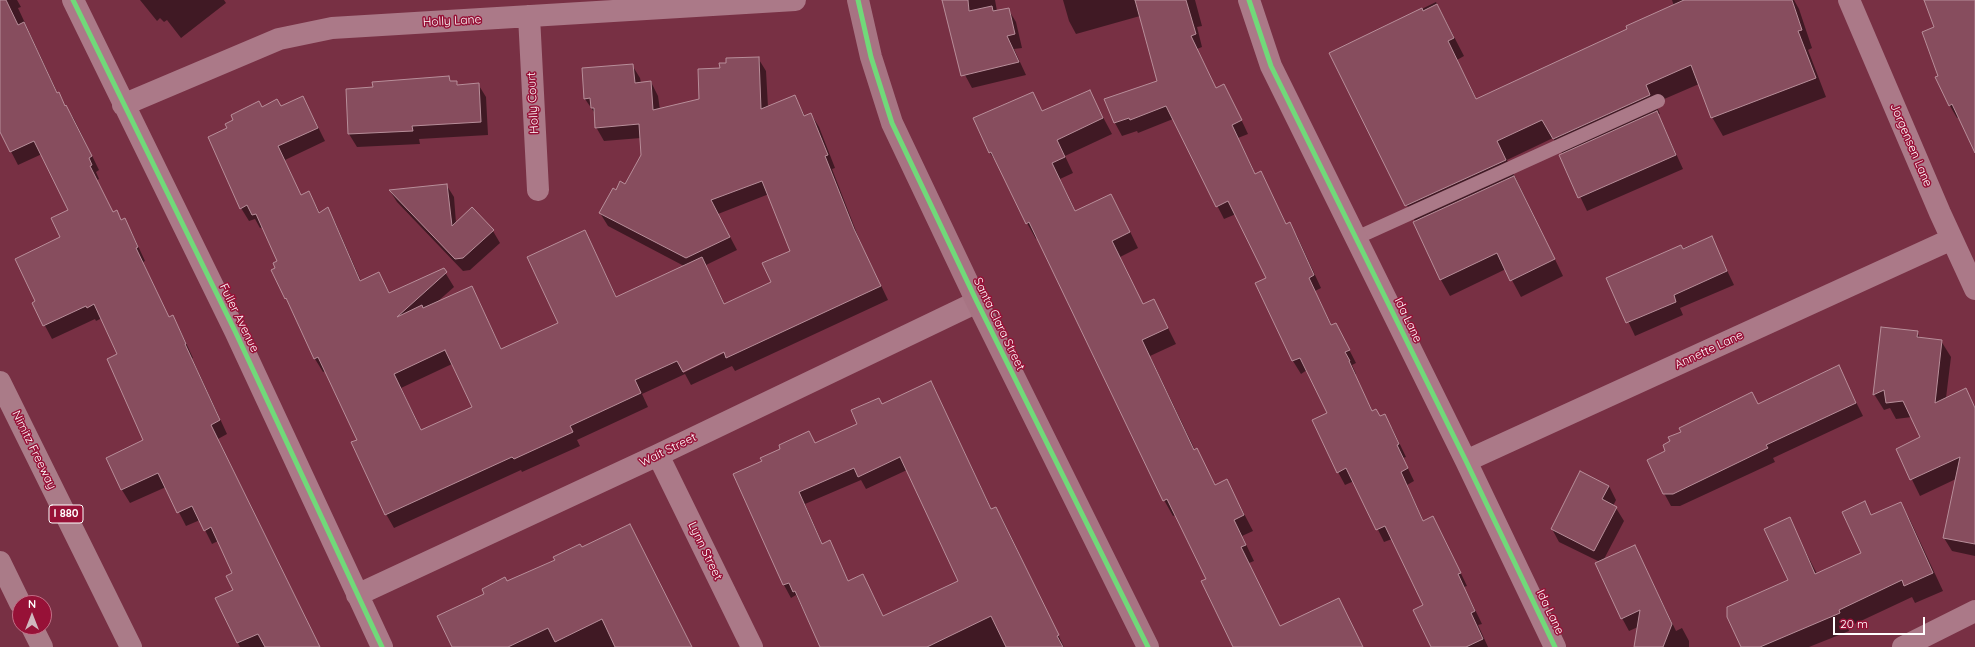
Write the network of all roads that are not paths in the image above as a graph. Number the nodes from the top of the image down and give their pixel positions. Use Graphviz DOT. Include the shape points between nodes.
graph roads {
  1 [pos="73,0"];
  2 [pos="795,0"];
  3 [pos="858,0"];
  4 [pos="1249,0"];
  5 [pos="1849,0"];
  6 [pos="529,16"];
  7 [pos="1658,102"];
  8 [pos="123,104"];
  9 [pos="538,190"];
  10 [pos="1356,238"];
  11 [pos="1952,239"];
  12 [pos="1975,289"];
  13 [pos="977,302"];
  14 [pos="0,382"];
  15 [pos="658,455"];
  16 [pos="1466,460"];
  17 [pos="0,562"];
  18 [pos="16,595"];
  19 [pos="357,595"];
  20 [pos="1975,611"];
  21 [pos="36,635"];
  22 [pos="42,647"];
  23 [pos="131,647"];
  24 [pos="382,647"];
  25 [pos="752,647"];
  26 [pos="1148,647"];
  27 [pos="1555,647"];
  28 [pos="1903,647"];
  1 -- 8 [label="street, Fuller Avenue"];
  2 -- 6 [label="street, Holly Lane"];
  3 -- 13 [label="main road, Santa Clara Street" via="871,57 892,124"];
  4 -- 10 [label="street, Ida Lane" via="1271,66"];
  5 -- 11 [label="street, Jorgensen Lane"];
  6 -- 8 [label="street, Holly Lane" via="332,28 279,39"];
  6 -- 9 [label="street, Holly Court"];
  7 -- 10 [label="lane"];
  8 -- 19 [label="street, Fuller Avenue" via="235,331"];
  10 -- 16 [label="street, Ida Lane"];
  11 -- 12 [label="street, Jorgensen Lane"];
  11 -- 16 [label="street, Annette Lane"];
  13 -- 15 [label="street, Wait Street"];
  13 -- 26 [label="main road, Santa Clara Street"];
  14 -- 23 [label="highway, Nimitz Freeway / I 880"];
  15 -- 19 [label="street, Wait Street"];
  15 -- 25 [label="street, Lynn Street"];
  16 -- 27 [label="street, Ida Lane"];
  17 -- 18 [label="highway"];
  19 -- 24 [label="street, Fuller Avenue"];
  20 -- 28 [label="street"];
  21 -- 22 [label="highway"];
}
